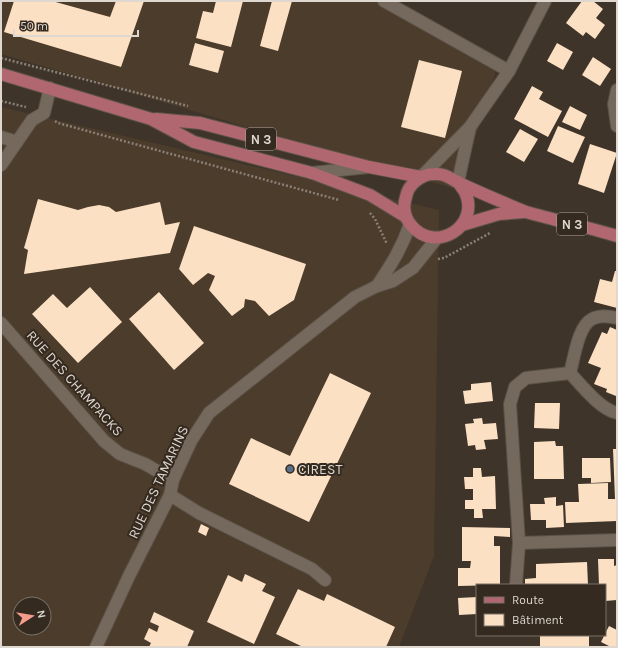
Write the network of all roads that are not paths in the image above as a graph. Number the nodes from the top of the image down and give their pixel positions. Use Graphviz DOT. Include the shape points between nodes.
graph roads {
  1 [pos="384,1"];
  2 [pos="546,1"];
  3 [pos="509,71"];
  4 [pos="1,74"];
  5 [pos="50,88"];
  6 [pos="617,90"];
  7 [pos="151,119"];
  8 [pos="617,126"];
  9 [pos="470,128"];
  10 [pos="1,137"];
  11 [pos="17,142"];
  12 [pos="1,165"];
  13 [pos="369,167"];
  14 [pos="312,173"];
  15 [pos="421,177"];
  16 [pos="458,182"];
  17 [pos="527,212"];
  18 [pos="408,220"];
  19 [pos="462,225"];
  20 [pos="617,236"];
  21 [pos="437,238"];
  22 [pos="378,286"];
  23 [pos="617,318"];
  24 [pos="1,323"];
  25 [pos="570,373"];
  26 [pos="617,414"];
  27 [pos="173,480"];
  28 [pos="170,495"];
  29 [pos="617,540"];
  30 [pos="519,543"];
  31 [pos="325,580"];
  32 [pos="516,584"];
  33 [pos="96,647"];
  1 -- 3 [label="street"];
  2 -- 3 [label="street"];
  3 -- 9 [label="street"];
  4 -- 5 [label="main road, N 3"];
  5 -- 7 [label="main road, N 3"];
  5 -- 11 [label="street" via="44,113 32,120"];
  6 -- 8 [label="street" via="614,104"];
  7 -- 13 [label="main road, N 3" via="200,123"];
  7 -- 14 [label="main road, N 3" via="194,142"];
  9 -- 15 [label="street"];
  9 -- 16 [label="street"];
  10 -- 11 [label="street"];
  11 -- 12 [label="street"];
  13 -- 14 [label="street"];
  13 -- 15 [label="main road, N 3"];
  14 -- 18 [label="main road, N 3" via="370,195"];
  15 -- 16 [label="main road" via="434,174 447,176"];
  15 -- 18 [label="main road" via="412,184 406,194 404,205"];
  16 -- 17 [label="main road, N 3"];
  16 -- 19 [label="main road" via="465,192 468,203"];
  17 -- 19 [label="main road, N 3" via="499,214"];
  17 -- 20 [label="main road, N 3"];
  18 -- 21 [label="main road" via="417,232 426,237"];
  18 -- 22 [label="street" via="398,255"];
  19 -- 21 [label="main road" via="455,232"];
  21 -- 22 [label="street, RUE DES TAMARINS" via="413,268 393,281"];
  22 -- 27 [label="street, RUE DES TAMARINS" via="355,297 209,413 191,442"];
  23 -- 25 [label="street" via="606,316 592,319 582,329"];
  24 -- 27 [label="street, RUE DES CHAMPACKS" via="104,441 120,454 145,464"];
  25 -- 26 [label="street" via="599,402"];
  25 -- 30 [label="street" via="526,378 514,387 510,404"];
  27 -- 28 [label="street, RUE DES TAMARINS"];
  28 -- 31 [label="street" via="198,513 312,568"];
  28 -- 33 [label="street, RUE DES TAMARINS"];
  29 -- 30 [label="street"];
  30 -- 32 [label="street"];
}
